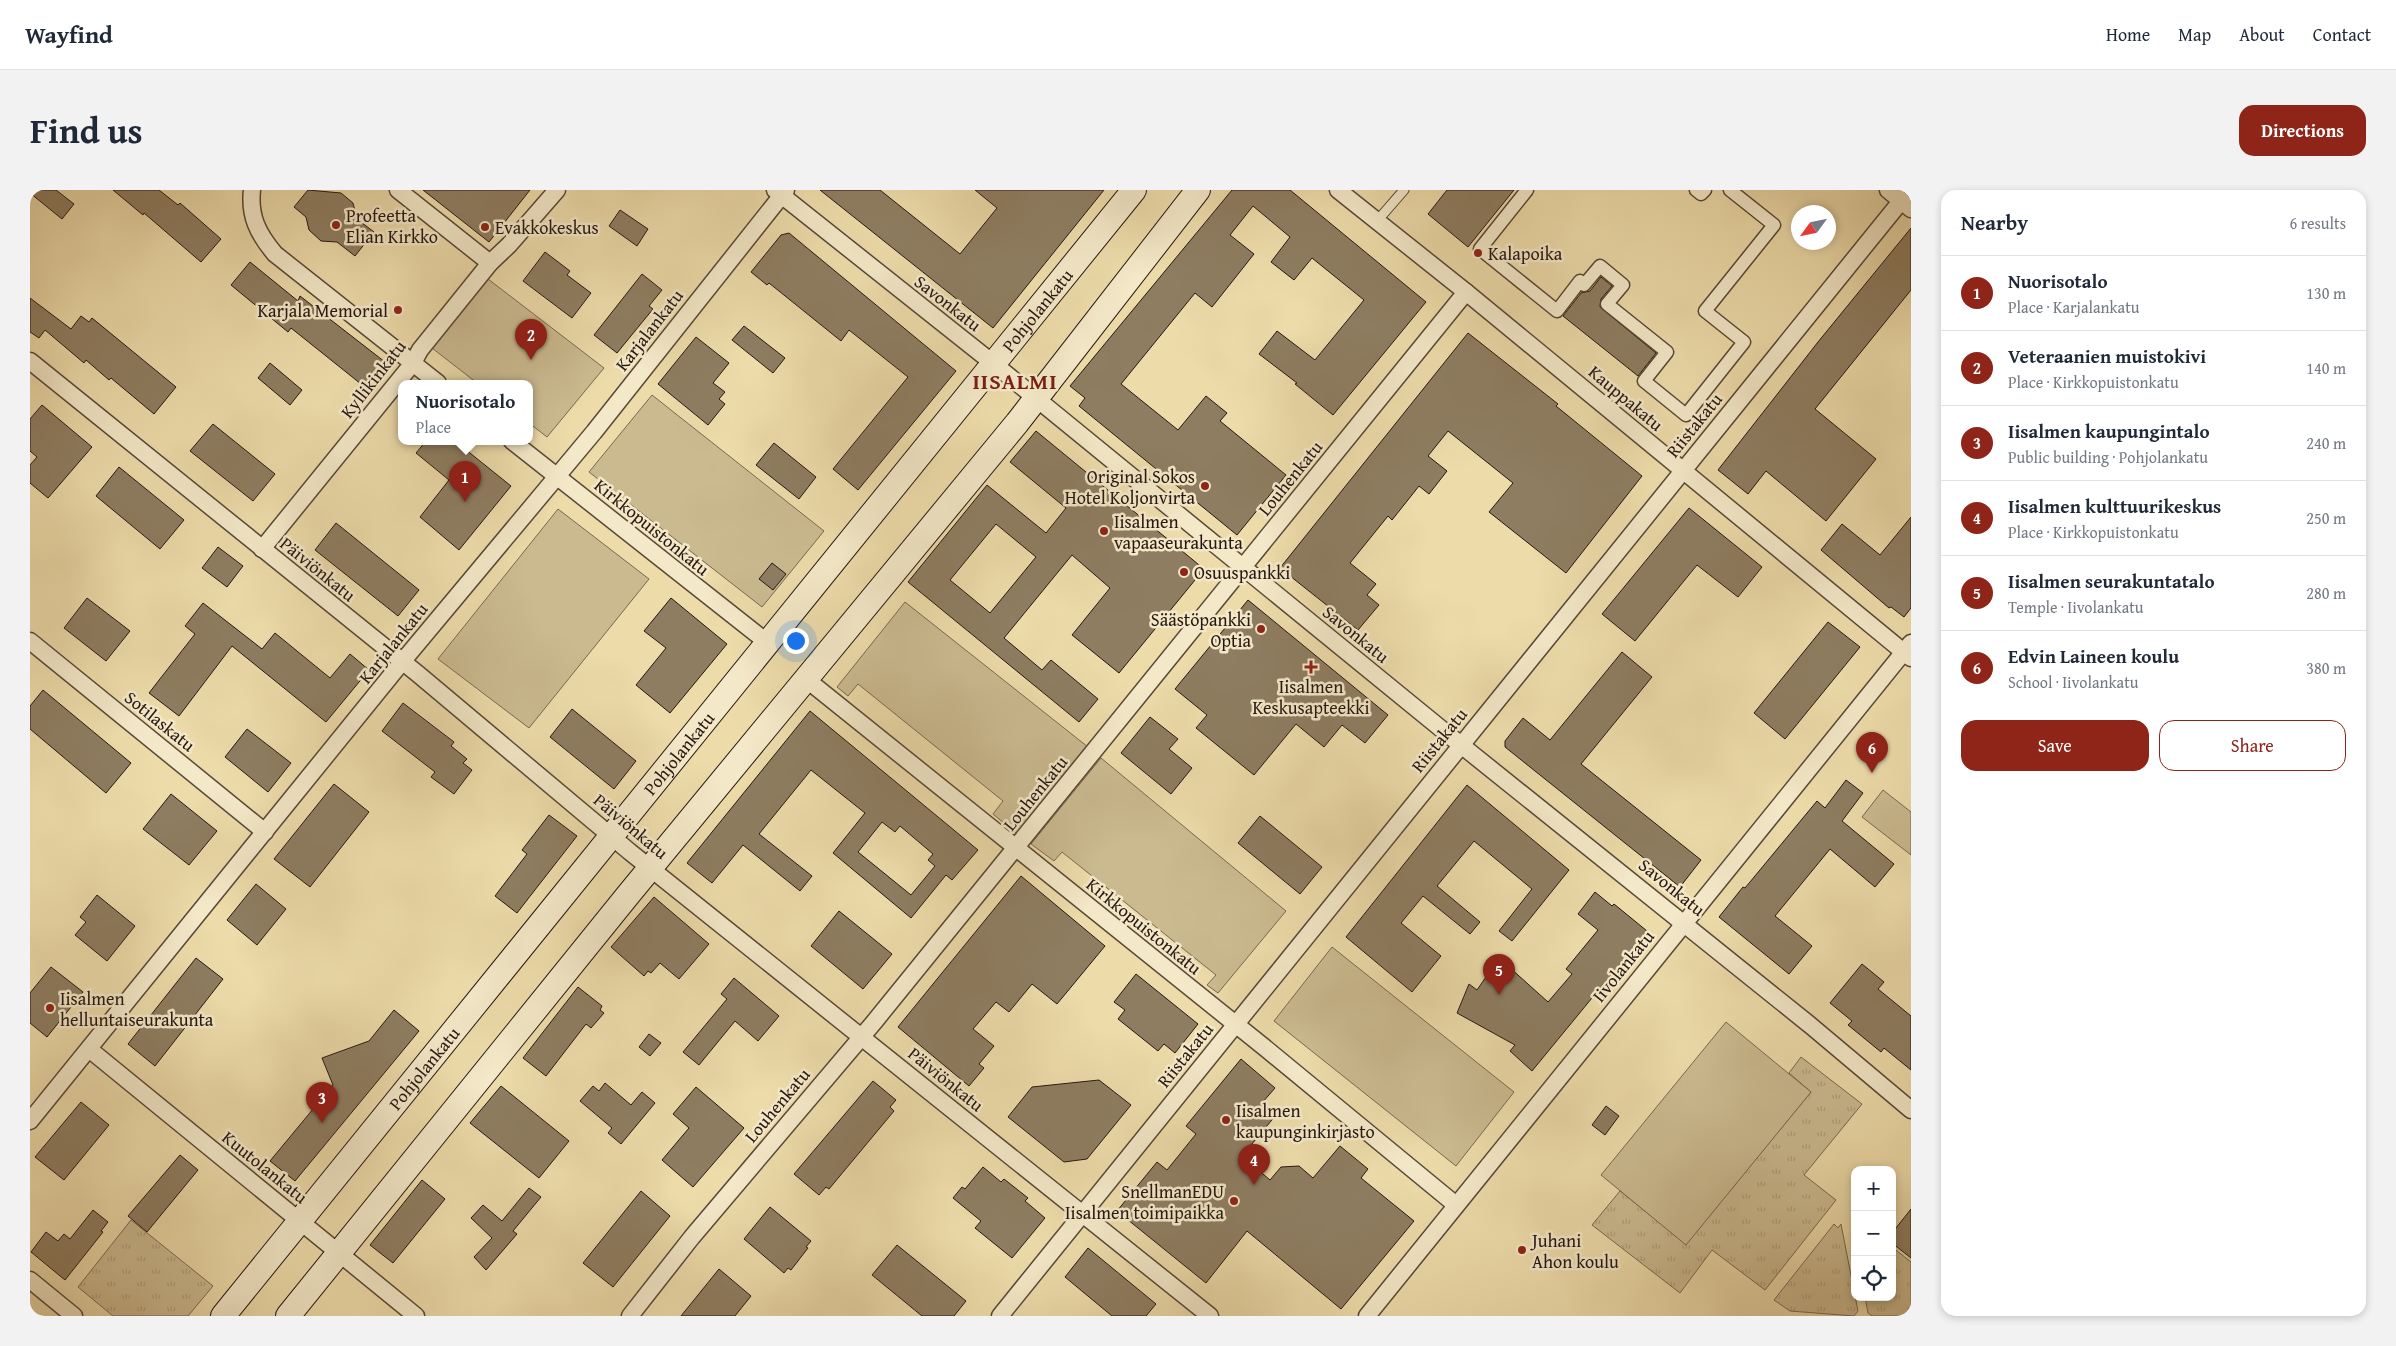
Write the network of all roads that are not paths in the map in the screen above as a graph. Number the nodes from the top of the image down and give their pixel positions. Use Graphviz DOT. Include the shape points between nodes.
graph roads {
  1 [pos="252,190"];
  2 [pos="398,190"];
  3 [pos="557,190"];
  4 [pos="1134,190"];
  5 [pos="1198,190"];
  6 [pos="1338,190"];
  7 [pos="1404,190"];
  8 [pos="1527,190"];
  9 [pos="1696,190"];
  10 [pos="1705,190"];
  11 [pos="1730,190"];
  12 [pos="1888,190"];
  13 [pos="781,192"];
  14 [pos="1907,200"];
  15 [pos="1377,221"];
  16 [pos="490,264"];
  17 [pos="1466,292"];
  18 [pos="30,361"];
  19 [pos="413,363"];
  20 [pos="994,364"];
  21 [pos="399,380"];
  22 [pos="434,380"];
  23 [pos="398,381"];
  24 [pos="1036,398"];
  25 [pos="517,445"];
  26 [pos="1683,471"];
  27 [pos="558,476"];
  28 [pos="262,549"];
  29 [pos="1243,568"];
  30 [pos="30,641"];
  31 [pos="768,643"];
  32 [pos="1908,651"];
  33 [pos="402,662"];
  34 [pos="806,679"];
  35 [pos="1461,745"];
  36 [pos="265,832"];
  37 [pos="612,835"];
  38 [pos="1016,847"];
  39 [pos="650,868"];
  40 [pos="1685,923"];
  41 [pos="1235,1024"];
  42 [pos="862,1036"];
  43 [pos="88,1049"];
  44 [pos="1911,1110"];
  45 [pos="30,1121"];
  46 [pos="1456,1205"];
  47 [pos="1082,1214"];
  48 [pos="299,1220"];
  49 [pos="339,1253"];
  50 [pos="30,1280"];
  51 [pos="74,1316"];
  52 [pos="223,1316"];
  53 [pos="288,1316"];
  54 [pos="416,1316"];
  55 [pos="630,1316"];
  56 [pos="1000,1316"];
  57 [pos="1210,1316"];
  58 [pos="1367,1316"];
  1 -- 19 [label="street" via="253,220 275,254"];
  2 -- 16 [label="street"];
  3 -- 16 [label="street, Kyllikinkatu"];
  4 -- 20 [label="main road, Pohjolankatu"];
  5 -- 24 [label="main road"];
  6 -- 15 [label="street, Kauppakatu"];
  7 -- 15 [label="lane"];
  8 -- 11 [label="street" via="1480,249 1556,310 1580,281 1584,285 1600,266 1623,285 1608,304 1667,352 1644,381 1686,415 1744,342 1705,311 1774,225"];
  9 -- 10 [label="street" via="1701,194"];
  12 -- 14 [label="street"];
  13 -- 20 [label="street, Savonkatu"];
  13 -- 27 [label="street, Karjalankatu"];
  14 -- 26 [label="street, Riistakatu"];
  15 -- 17 [label="street, Kauppakatu"];
  16 -- 19 [label="street, Kyllikinkatu"];
  17 -- 26 [label="street, Kauppakatu"];
  17 -- 29 [label="street, Louhenkatu"];
  18 -- 28 [label="street, Päiviönkatu"];
  19 -- 21 [label="street, Kyllikinkatu"];
  19 -- 22 [label="street"];
  20 -- 24 [label="street, Savonkatu"];
  20 -- 31 [label="main road, Pohjolankatu"];
  23 -- 28 [label="street, Kyllikinkatu"];
  24 -- 29 [label="street, Savonkatu"];
  24 -- 34 [label="main road"];
  25 -- 27 [label="street, Kirkkopuistonkatu"];
  26 -- 32 [label="street, Kauppakatu"];
  26 -- 35 [label="street, Riistakatu"];
  27 -- 31 [label="street, Kirkkopuistonkatu"];
  27 -- 33 [label="street, Karjalankatu"];
  28 -- 33 [label="street, Päiviönkatu"];
  29 -- 35 [label="street, Savonkatu"];
  29 -- 38 [label="street, Louhenkatu"];
  30 -- 36 [label="street, Sotilaskatu"];
  31 -- 37 [label="main road, Pohjolankatu"];
  32 -- 40 [label="street, Iivolankatu"];
  33 -- 36 [label="street, Karjalankatu"];
  33 -- 37 [label="street, Päiviönkatu"];
  34 -- 38 [label="street, Kirkkopuistonkatu"];
  34 -- 39 [label="main road"];
  35 -- 40 [label="street, Savonkatu"];
  35 -- 41 [label="street, Riistakatu"];
  36 -- 43 [label="street, Karjalankatu"];
  37 -- 39 [label="street, Päiviönkatu"];
  37 -- 48 [label="main road, Pohjolankatu"];
  38 -- 41 [label="street, Kirkkopuistonkatu"];
  38 -- 42 [label="street, Louhenkatu"];
  39 -- 42 [label="street, Päiviönkatu"];
  39 -- 49 [label="main road"];
  40 -- 44 [label="street, Savonkatu"];
  40 -- 46 [label="street, Iivolankatu"];
  41 -- 46 [label="street, Kirkkopuistonkatu"];
  41 -- 47 [label="street, Riistakatu"];
  42 -- 47 [label="street, Päiviönkatu"];
  42 -- 55 [label="street, Louhenkatu" via="692,1237"];
  43 -- 45 [label="street, Karjalankatu"];
  43 -- 48 [label="street, Kuutolankatu"];
  46 -- 58 [label="street, Iivolankatu"];
  47 -- 56 [label="street, Riistakatu"];
  47 -- 57 [label="street, Päiviönkatu"];
  48 -- 49 [label="street, Kuutolankatu"];
  48 -- 52 [label="main road, Pohjolankatu"];
  49 -- 53 [label="main road"];
  49 -- 54 [label="street, Kuutolankatu"];
  50 -- 51 [label="street"];
}
